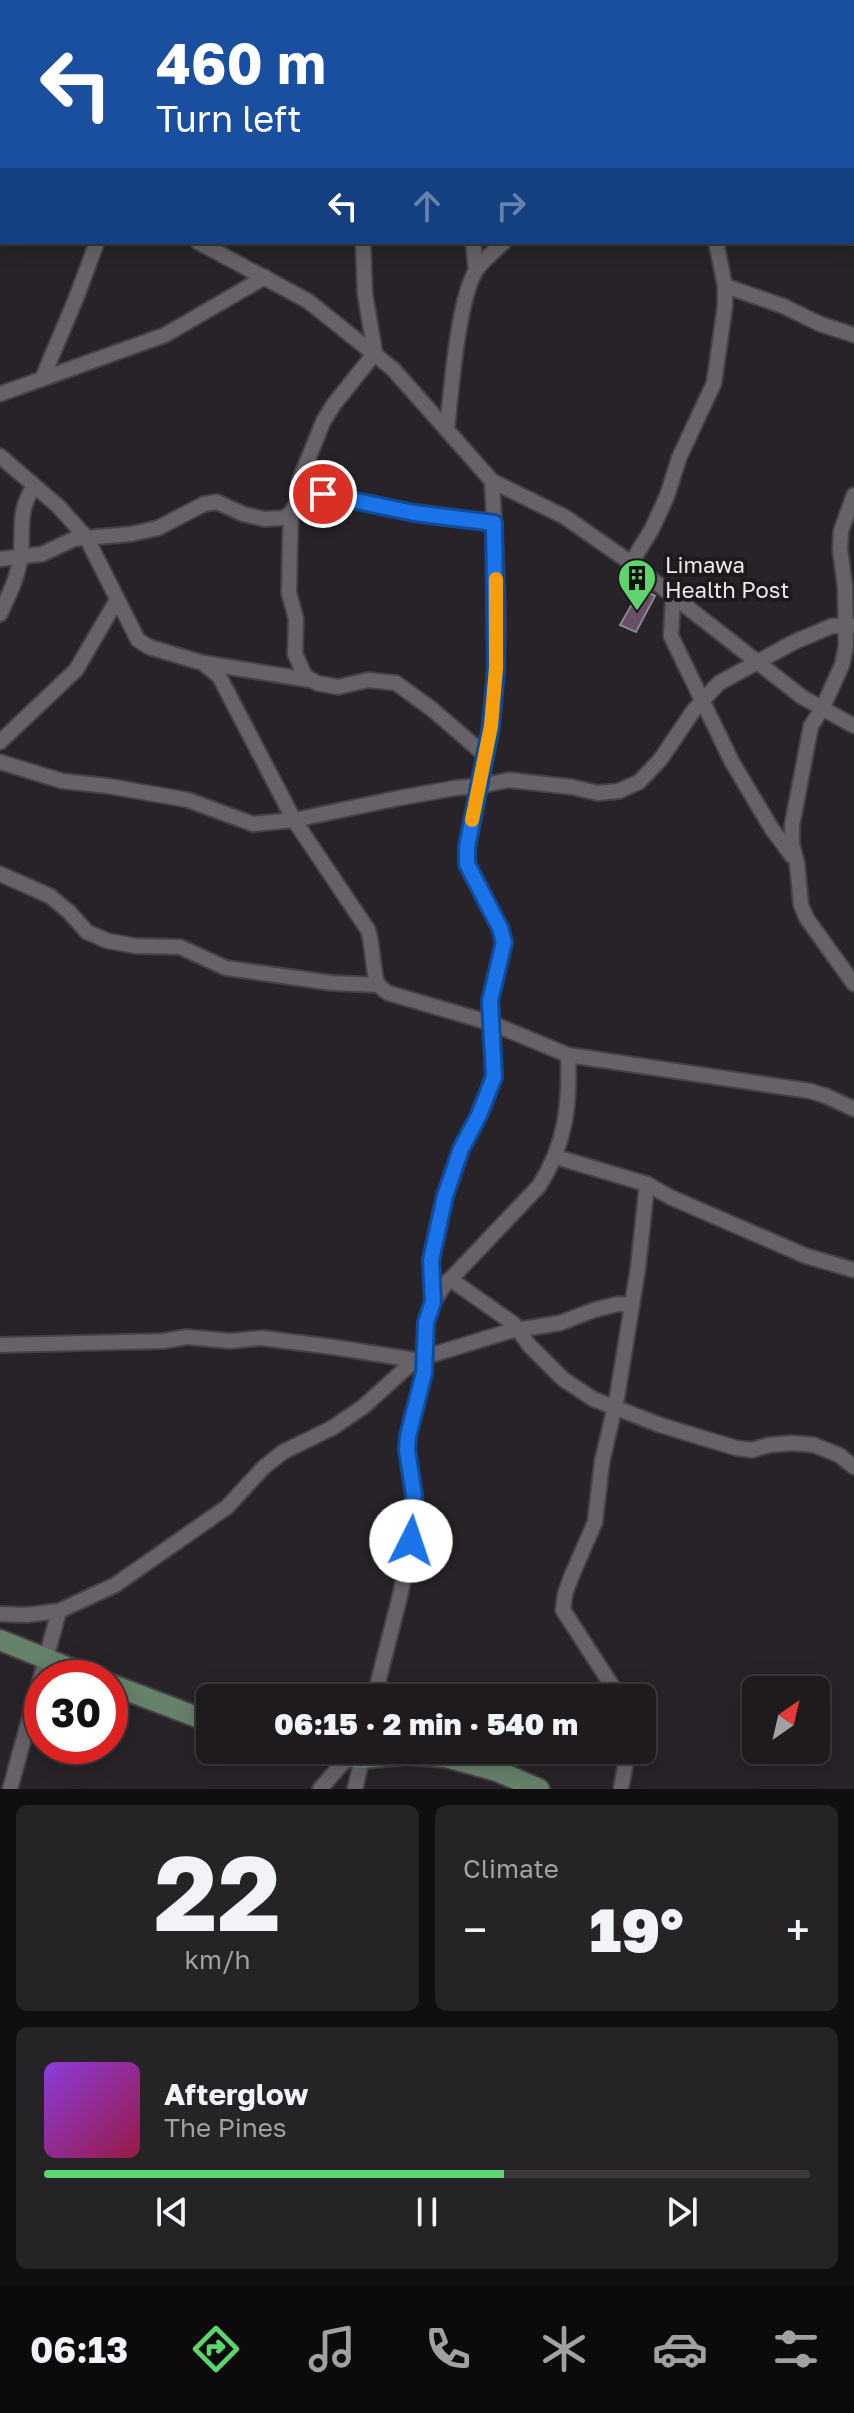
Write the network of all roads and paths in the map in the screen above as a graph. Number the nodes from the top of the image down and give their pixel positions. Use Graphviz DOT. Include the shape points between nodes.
graph roads {
  1 [pos="96,244"];
  2 [pos="202,244"];
  3 [pos="363,244"];
  4 [pos="473,244"];
  5 [pos="502,244"];
  6 [pos="716,244"];
  7 [pos="476,270"];
  8 [pos="265,277"];
  9 [pos="725,286"];
  10 [pos="854,335"];
  11 [pos="375,353"];
  12 [pos="42,379"];
  13 [pos="0,394"];
  14 [pos="447,429"];
  15 [pos="0,456"];
  16 [pos="492,481"];
  17 [pos="34,486"];
  18 [pos="298,489"];
  19 [pos="854,495"];
  20 [pos="291,513"];
  21 [pos="494,523"];
  22 [pos="86,537"];
  23 [pos="21,556"];
  24 [pos="0,559"];
  25 [pos="631,563"];
  26 [pos="673,596"];
  27 [pos="117,600"];
  28 [pos="0,614"];
  29 [pos="850,625"];
  30 [pos="757,662"];
  31 [pos="203,663"];
  32 [pos="310,680"];
  33 [pos="802,697"];
  34 [pos="702,699"];
  35 [pos="822,709"];
  36 [pos="811,726"];
  37 [pos="854,726"];
  38 [pos="0,742"];
  39 [pos="485,755"];
  40 [pos="0,762"];
  41 [pos="479,786"];
  42 [pos="294,820"];
  43 [pos="797,863"];
  44 [pos="0,874"];
  45 [pos="854,984"];
  46 [pos="378,985"];
  47 [pos="491,1023"];
  48 [pos="568,1055"];
  49 [pos="854,1109"];
  50 [pos="556,1157"];
  51 [pos="647,1184"];
  52 [pos="854,1270"];
  53 [pos="450,1279"];
  54 [pos="433,1302"];
  55 [pos="632,1305"];
  56 [pos="518,1330"];
  57 [pos="0,1345"];
  58 [pos="420,1359"];
  59 [pos="615,1409"];
  60 [pos="854,1467"];
  61 [pos="59,1611"];
  62 [pos="0,1614"];
  63 [pos="0,1640"];
  64 [pos="46,1657"];
  65 [pos="53,1660"];
  66 [pos="378,1684"];
  67 [pos="611,1684"];
  68 [pos="128,1691"];
  69 [pos="196,1717"];
  70 [pos="348,1764"];
  71 [pos="357,1764"];
  72 [pos="465,1764"];
  73 [pos="625,1764"];
  74 [pos="516,1783"];
  75 [pos="10,1789"];
  76 [pos="320,1789"];
  77 [pos="355,1789"];
  78 [pos="539,1789"];
  79 [pos="621,1789"];
  1 -- 12 [label="street"];
  2 -- 8 [label="street"];
  3 -- 11 [label="street"];
  4 -- 7 [label="street"];
  5 -- 7 [label="street"];
  6 -- 9 [label="street"];
  7 -- 14 [label="street" via="459,335"];
  8 -- 11 [label="street" via="308,301"];
  8 -- 12 [label="street" via="165,335"];
  9 -- 10 [label="street"];
  9 -- 25 [label="street" via="714,383 652,529"];
  11 -- 14 [label="street"];
  11 -- 18 [label="street" via="323,422"];
  12 -- 13 [label="street"];
  14 -- 16 [label="street"];
  15 -- 17 [label="street"];
  16 -- 21 [label="street"];
  16 -- 25 [label="street" via="565,517"];
  17 -- 22 [label="street"];
  17 -- 23 [label="street" via="24,501"];
  18 -- 20 [label="street" via="297,507"];
  18 -- 21 [label="street"];
  19 -- 29 [label="street" via="840,549"];
  20 -- 22 [label="street" via="264,519 217,502 158,528"];
  20 -- 32 [label="street" via="294,645"];
  21 -- 39 [label="street" via="496,668"];
  22 -- 23 [label="street"];
  22 -- 27 [label="street"];
  23 -- 24 [label="street"];
  23 -- 28 [label="street"];
  25 -- 26 [label="street"];
  26 -- 30 [label="street"];
  26 -- 34 [label="street" via="671,636"];
  27 -- 31 [label="street" via="138,640"];
  27 -- 38 [label="street" via="76,670"];
  29 -- 30 [label="street" via="832,626"];
  29 -- 35 [label="street" via="842,665"];
  30 -- 33 [label="street"];
  30 -- 34 [label="street"];
  31 -- 32 [label="street"];
  31 -- 42 [label="street" via="219,676"];
  32 -- 39 [label="street" via="338,687 368,680 396,683"];
  33 -- 35 [label="street"];
  33 -- 36 [label="street"];
  34 -- 41 [label="street" via="660,760 639,782 619,791 598,793 509,780"];
  34 -- 43 [label="street" via="732,762"];
  35 -- 36 [label="street"];
  35 -- 37 [label="street"];
  36 -- 43 [label="street" via="792,825"];
  39 -- 41 [label="street"];
  40 -- 42 [label="street" via="62,781 188,800 253,824"];
  41 -- 42 [label="street"];
  41 -- 47 [label="street" via="467,864 504,942 490,1001"];
  42 -- 46 [label="street" via="368,930"];
  43 -- 45 [label="street" via="807,919"];
  44 -- 46 [label="street" via="50,896 87,932 108,941 180,947 237,970"];
  46 -- 47 [label="street" via="388,993"];
  47 -- 48 [label="street"];
  47 -- 54 [label="street" via="494,1077 445,1196 431,1260"];
  48 -- 49 [label="street" via="810,1091"];
  48 -- 50 [label="street" via="567,1110"];
  50 -- 51 [label="street"];
  50 -- 53 [label="street" via="539,1186"];
  51 -- 52 [label="street" via="806,1256"];
  51 -- 55 [label="street"];
  53 -- 54 [label="street"];
  53 -- 56 [label="street"];
  54 -- 58 [label="street"];
  55 -- 56 [label="street"];
  55 -- 59 [label="street"];
  56 -- 58 [label="street"];
  56 -- 59 [label="street" via="563,1379"];
  57 -- 58 [label="street" via="262,1338"];
  58 -- 61 [label="street" via="363,1407 283,1452 204,1525 115,1585"];
  58 -- 66 [label="street" via="420,1392 407,1450 414,1495 411,1541"];
  59 -- 60 [label="street" via="736,1448 814,1445"];
  59 -- 67 [label="street" via="595,1522 563,1610"];
  61 -- 62 [label="street"];
  61 -- 64 [label="street"];
  63 -- 64 [label="street"];
  64 -- 65 [label="street"];
  64 -- 75 [label="street"];
  68 -- 69 [label="street"];
  70 -- 76 [label="street"];
  71 -- 77 [label="street"];
  72 -- 74 [label="street"];
  73 -- 79 [label="street"];
  74 -- 78 [label="street"];
}
